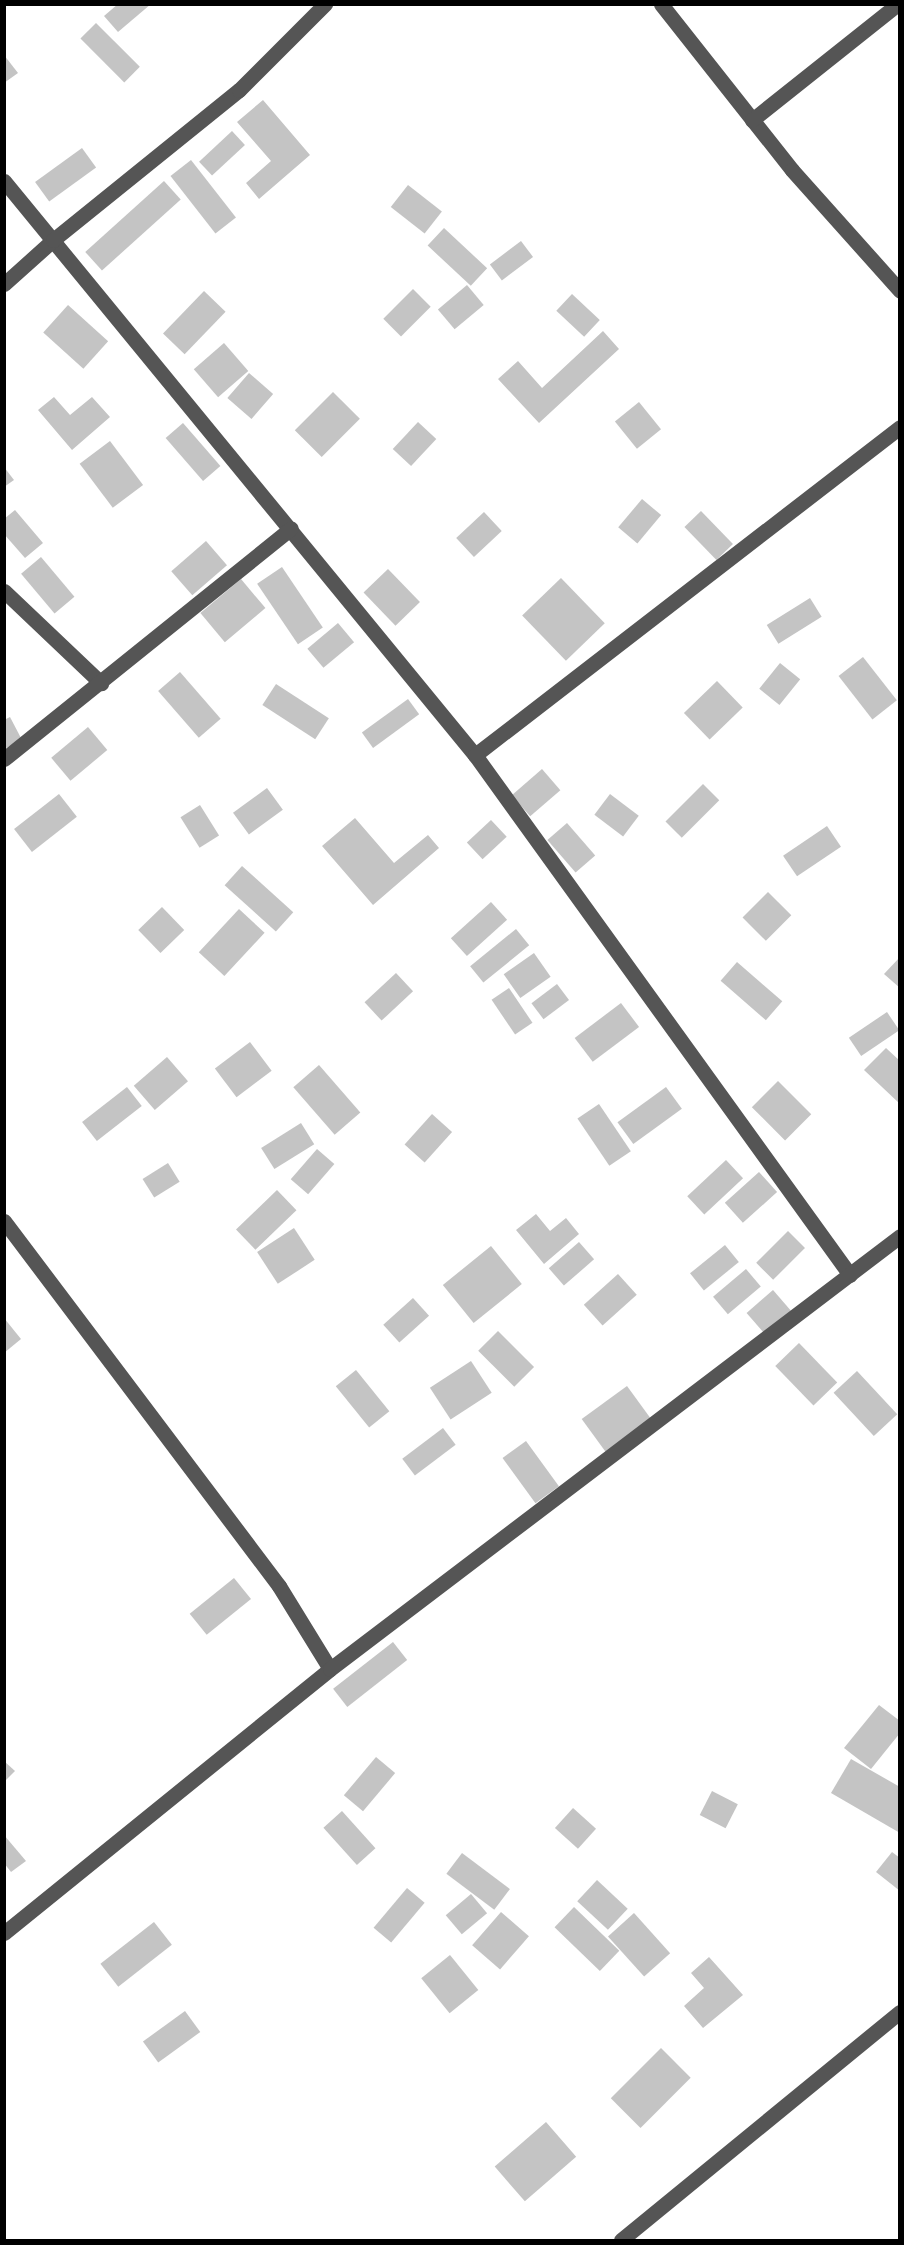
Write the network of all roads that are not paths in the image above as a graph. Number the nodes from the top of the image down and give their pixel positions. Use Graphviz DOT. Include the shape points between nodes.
graph roads {
  1 [pos="325,4"];
  2 [pos="661,4"];
  3 [pos="898,4"];
  4 [pos="752,120"];
  5 [pos="4,181"];
  6 [pos="53,240"];
  7 [pos="4,284"];
  8 [pos="900,291"];
  9 [pos="900,427"];
  10 [pos="291,528"];
  11 [pos="4,591"];
  12 [pos="101,683"];
  13 [pos="475,755"];
  14 [pos="4,759"];
  15 [pos="4,1221"];
  16 [pos="900,1236"];
  17 [pos="850,1275"];
  18 [pos="330,1669"];
  19 [pos="4,1933"];
  20 [pos="900,2012"];
  21 [pos="621,2241"];
  1 -- 6 [label="street" via="239,90"];
  2 -- 4 [label="street"];
  3 -- 4 [label="street"];
  4 -- 8 [label="street"];
  5 -- 6 [label="street"];
  6 -- 7 [label="street"];
  6 -- 10 [label="street"];
  9 -- 13 [label="street"];
  10 -- 12 [label="street"];
  10 -- 13 [label="street"];
  11 -- 12 [label="street"];
  12 -- 14 [label="street"];
  13 -- 17 [label="street"];
  15 -- 18 [label="street" via="279,1586"];
  16 -- 17 [label="street"];
  17 -- 18 [label="street"];
  18 -- 19 [label="street"];
  20 -- 21 [label="street"];
}
